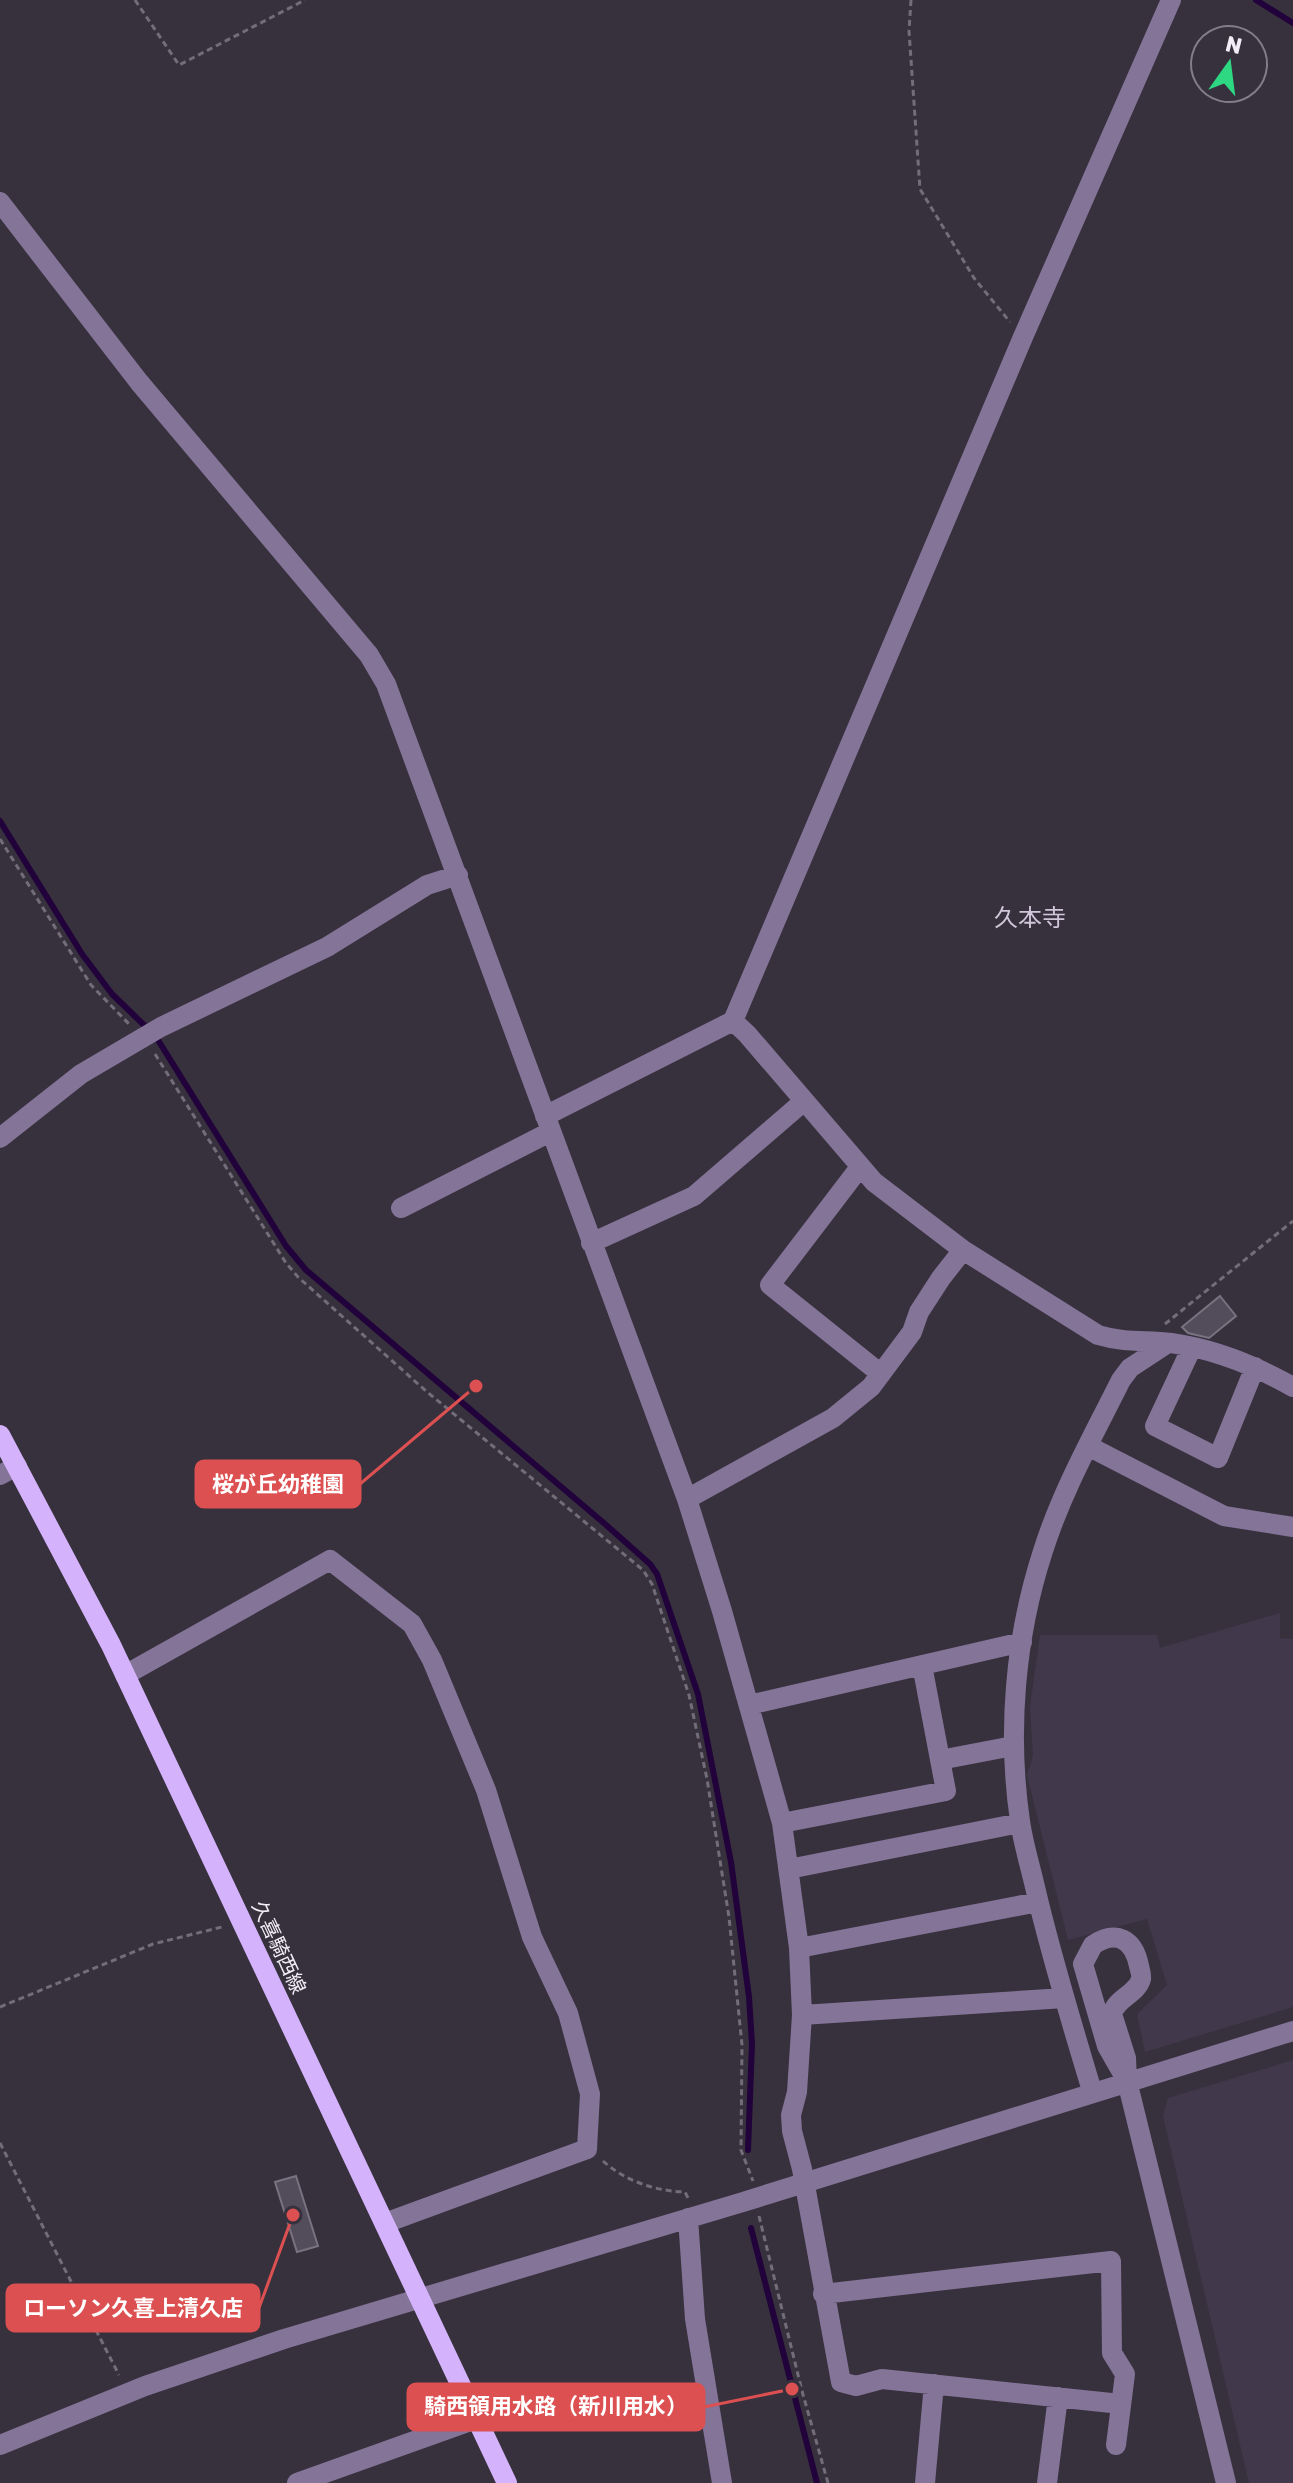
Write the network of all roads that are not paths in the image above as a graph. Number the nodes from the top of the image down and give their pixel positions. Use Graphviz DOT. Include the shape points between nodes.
graph roads {
  1 [pos="1171,0"];
  2 [pos="0,202"];
  3 [pos="458,875"];
  4 [pos="733,1021"];
  5 [pos="803,1102"];
  6 [pos="548,1124"];
  7 [pos="0,1138"];
  8 [pos="860,1167"];
  9 [pos="401,1208"];
  10 [pos="591,1243"];
  11 [pos="963,1250"];
  12 [pos="1168,1343"];
  13 [pos="1192,1347"];
  14 [pos="1255,1367"];
  15 [pos="881,1374"];
  16 [pos="1293,1387"];
  17 [pos="0,1435"];
  18 [pos="1088,1446"];
  19 [pos="9,1471"];
  20 [pos="687,1499"];
  21 [pos="1293,1527"];
  22 [pos="1022,1642"];
  23 [pos="922,1665"];
  24 [pos="125,1675"];
  25 [pos="749,1705"];
  26 [pos="1013,1746"];
  27 [pos="940,1760"];
  28 [pos="782,1823"];
  29 [pos="1020,1823"];
  30 [pos="789,1869"];
  31 [pos="1038,1902"];
  32 [pos="799,1948"];
  33 [pos="1064,1998"];
  34 [pos="802,2015"];
  35 [pos="1293,2031"];
  36 [pos="1127,2081"];
  37 [pos="1092,2091"];
  38 [pos="804,2182"];
  39 [pos="689,2210"];
  40 [pos="385,2223"];
  41 [pos="823,2294"];
  42 [pos="421,2299"];
  43 [pos="934,2384"];
  44 [pos="1058,2397"];
  45 [pos="1121,2404"];
  46 [pos="476,2419"];
  47 [pos="0,2445"];
  48 [pos="1116,2445"];
  49 [pos="323,2479"];
  50 [pos="297,2483"];
  51 [pos="507,2483"];
  52 [pos="722,2483"];
  53 [pos="925,2483"];
  54 [pos="1047,2483"];
  55 [pos="1226,2483"];
  1 -- 4 [label="street"];
  2 -- 3 [label="street" via="139,382 369,655 386,684"];
  3 -- 6 [label="street"];
  3 -- 7 [label="street" via="427,885 327,947 143,1038 81,1074"];
  4 -- 5 [label="street"];
  4 -- 6 [label="street"];
  5 -- 8 [label="street"];
  5 -- 10 [label="street" via="694,1196"];
  6 -- 9 [label="street"];
  6 -- 10 [label="street"];
  8 -- 11 [label="street"];
  8 -- 15 [label="street" via="770,1285"];
  10 -- 20 [label="street"];
  11 -- 12 [label="street" via="1098,1335"];
  11 -- 15 [label="street"];
  12 -- 13 [label="street"];
  12 -- 18 [label="street" via="1130,1368"];
  13 -- 14 [label="street"];
  13 -- 14 [label="street" via="1155,1426 1218,1458"];
  14 -- 16 [label="street"];
  15 -- 20 [label="street" via="833,1418"];
  17 -- 19 [label="main road, 久喜騎西線"];
  18 -- 21 [label="street" via="1224,1516"];
  18 -- 22 [label="street" via="1043,1552"];
  19 -- 24 [label="main road, 久喜騎西線"];
  20 -- 25 [label="street"];
  22 -- 23 [label="street"];
  22 -- 26 [label="street"];
  23 -- 25 [label="street"];
  23 -- 27 [label="street"];
  24 -- 40 [label="main road, 久喜騎西線"];
  24 -- 40 [label="street" via="330,1560 412,1624 432,1660 486,1790 532,1937 568,2013 590,2094 587,2149"];
  25 -- 28 [label="street"];
  26 -- 27 [label="street"];
  26 -- 29 [label="street"];
  27 -- 28 [label="street" via="946,1791"];
  28 -- 30 [label="street"];
  29 -- 30 [label="street"];
  29 -- 31 [label="street"];
  30 -- 32 [label="street"];
  31 -- 32 [label="street"];
  31 -- 33 [label="street"];
  32 -- 34 [label="street"];
  33 -- 34 [label="street"];
  33 -- 37 [label="street"];
  34 -- 38 [label="street" via="791,2115"];
  35 -- 36 [label="street"];
  36 -- 36 [label="street" via="1107,2046 1083,1964 1093,1945 1112,1937 1136,1951 1142,1977 1113,2007"];
  36 -- 37 [label="street"];
  36 -- 55 [label="street"];
  37 -- 38 [label="street"];
  38 -- 39 [label="street"];
  38 -- 41 [label="street"];
  39 -- 42 [label="street"];
  39 -- 52 [label="street" via="695,2319"];
  40 -- 42 [label="main road, 久喜騎西線"];
  41 -- 43 [label="street" via="841,2382"];
  41 -- 45 [label="street" via="1111,2261 1112,2353 1125,2374"];
  42 -- 46 [label="main road, 久喜騎西線"];
  42 -- 47 [label="street" via="284,2339"];
  43 -- 44 [label="street"];
  43 -- 53 [label="street"];
  44 -- 45 [label="street"];
  44 -- 54 [label="street"];
  45 -- 48 [label="street"];
  46 -- 49 [label="street"];
  46 -- 51 [label="main road, 久喜騎西線"];
  49 -- 50 [label="street"];
}
